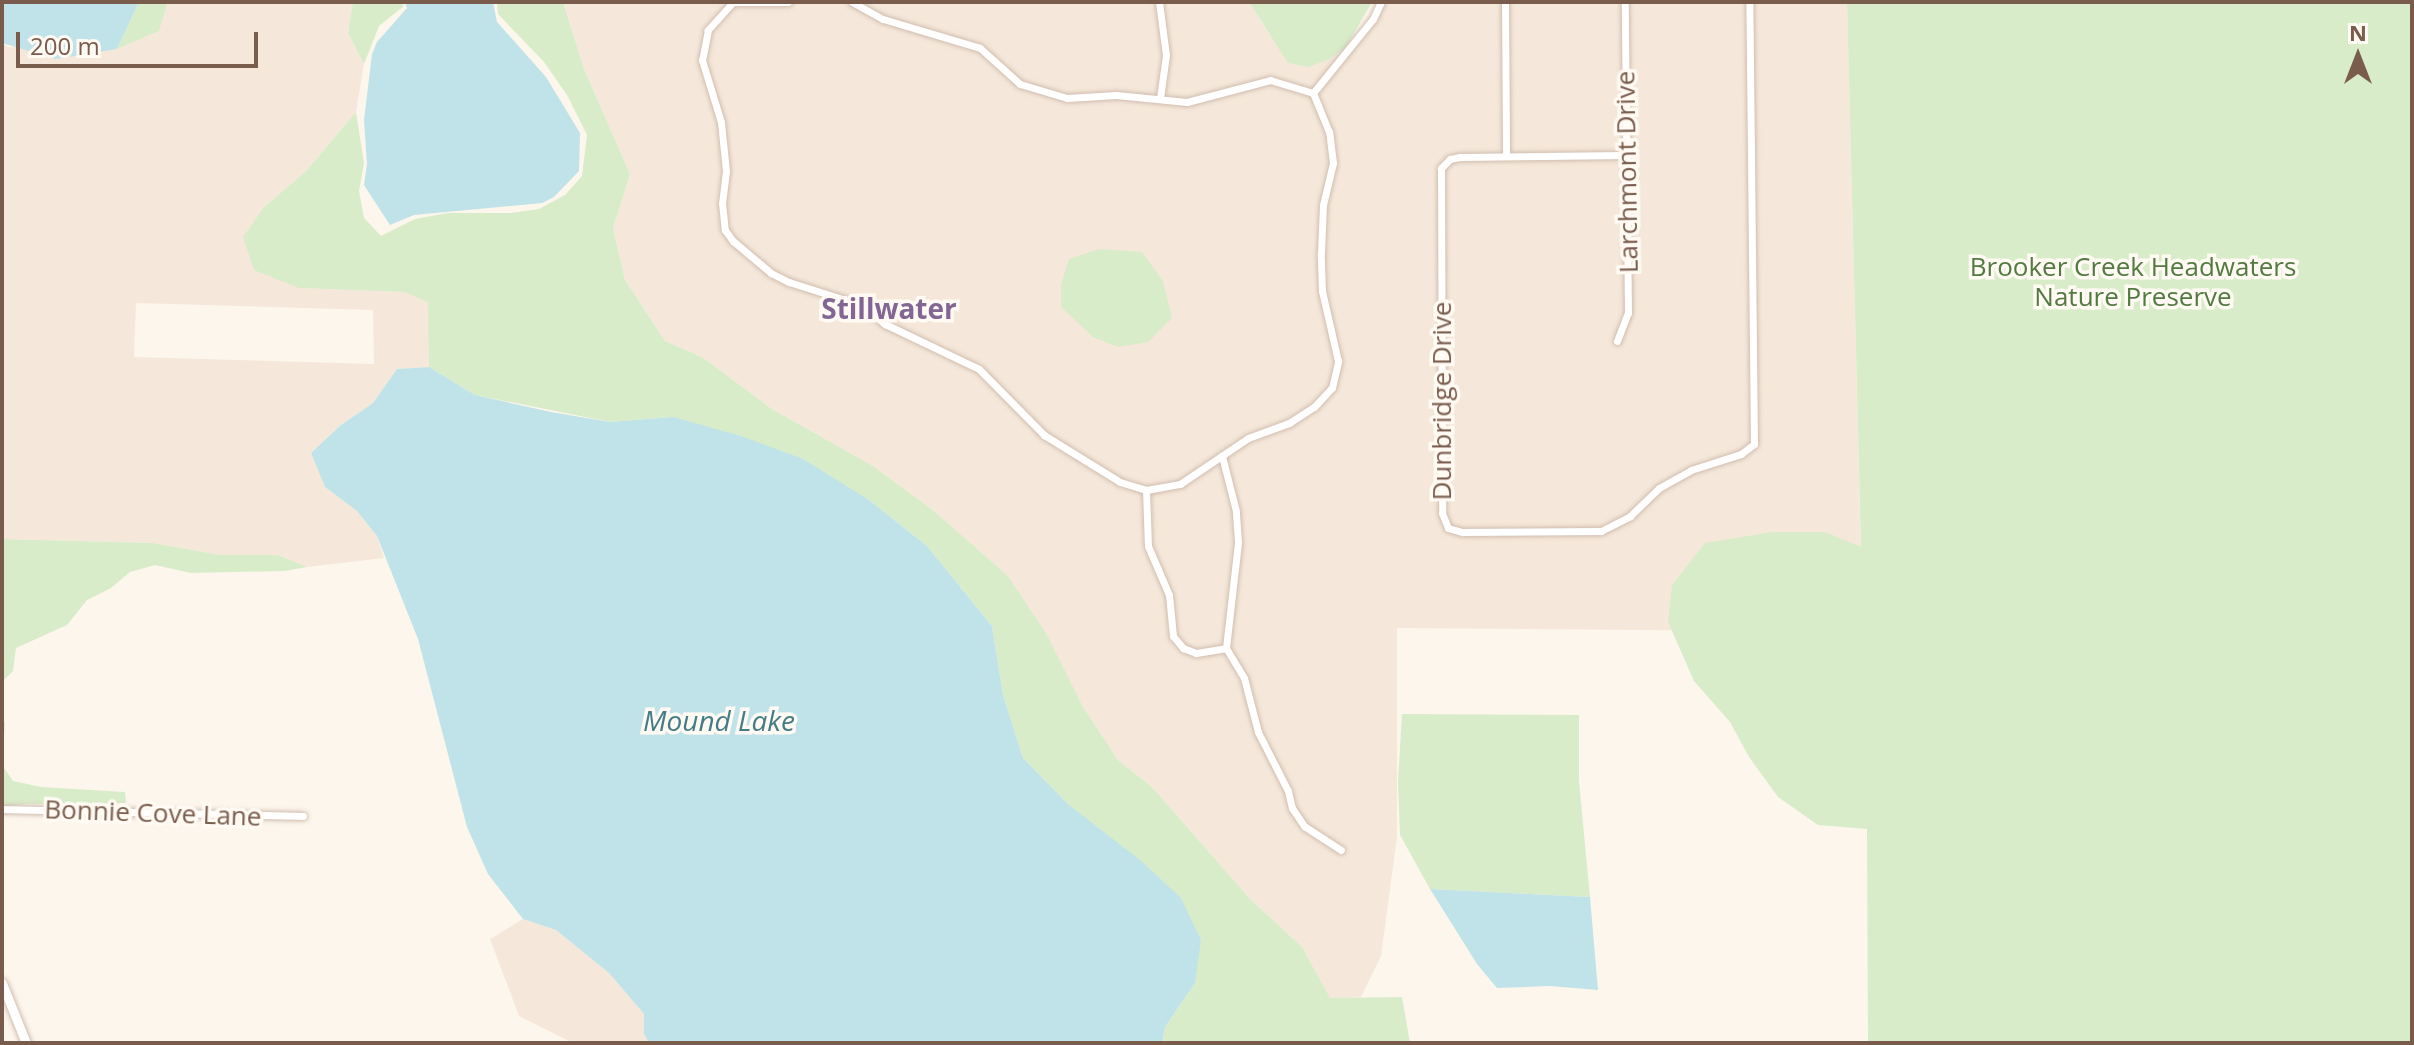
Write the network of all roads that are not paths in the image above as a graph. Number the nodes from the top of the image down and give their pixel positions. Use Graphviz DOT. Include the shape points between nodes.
graph roads {
  1 [pos="788,2"];
  2 [pos="852,2"];
  3 [pos="1159,2"];
  4 [pos="1381,2"];
  5 [pos="1505,2"];
  6 [pos="1625,2"];
  7 [pos="1749,2"];
  8 [pos="1313,93"];
  9 [pos="1160,98"];
  10 [pos="1626,155"];
  11 [pos="1506,156"];
  12 [pos="1617,341"];
  13 [pos="1222,456"];
  14 [pos="1146,490"];
  15 [pos="1226,648"];
  16 [pos="2,809"];
  17 [pos="303,816"];
  18 [pos="1341,850"];
  19 [pos="2,983"];
  20 [pos="26,1043"];
  1 -- 14 [label="street" via="733,2 708,30 702,60 721,122 726,171 722,203 725,230 733,241 776,276 864,306 885,324 979,369 1044,435 1109,476"];
  2 -- 9 [label="street" via="883,19 980,48 1020,84 1047,94"];
  3 -- 9 [label="street" via="1166,55"];
  4 -- 8 [label="street"];
  5 -- 11 [label="street"];
  6 -- 10 [label="street, Larchmont Drive"];
  7 -- 11 [label="street, Dunbridge Drive" via="1754,444 1659,488 1630,516 1601,531 1462,532 1448,528 1442,513 1440,172 1454,158"];
  8 -- 9 [label="street" via="1270,80 1187,102"];
  8 -- 13 [label="street" via="1329,132 1333,163 1323,205 1321,253 1322,291 1338,361 1332,388 1289,423 1248,438"];
  10 -- 11 [label="street, Dunbridge Drive"];
  10 -- 12 [label="street, Larchmont Drive" via="1628,313"];
  13 -- 14 [label="street" via="1180,484"];
  13 -- 15 [label="street" via="1238,542"];
  14 -- 15 [label="street" via="1148,546 1169,595 1173,636 1196,653"];
  15 -- 18 [label="street" via="1244,678 1258,732 1292,808 1304,826"];
  16 -- 17 [label="street, Bonnie Cove Lane"];
  19 -- 20 [label="main road"];
}
